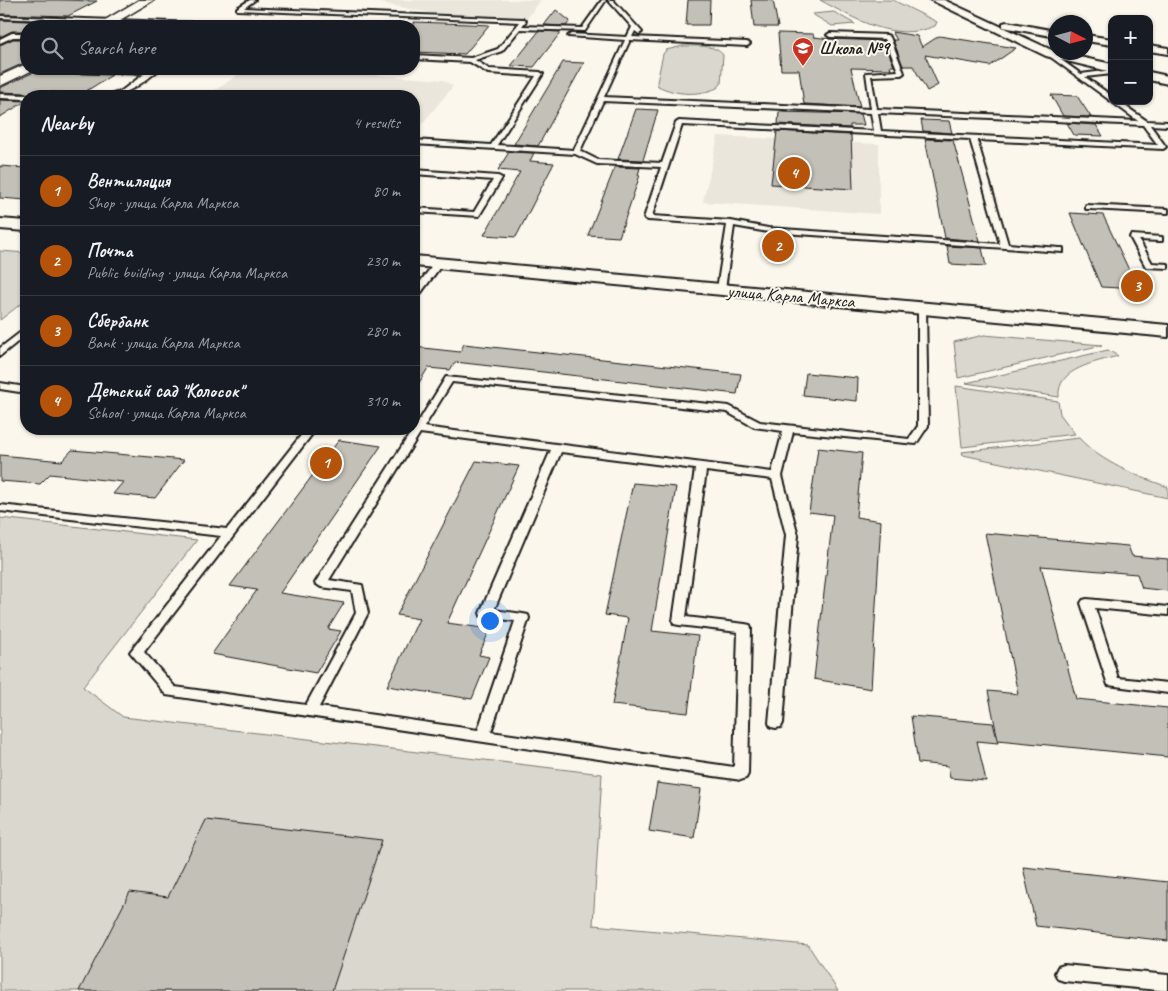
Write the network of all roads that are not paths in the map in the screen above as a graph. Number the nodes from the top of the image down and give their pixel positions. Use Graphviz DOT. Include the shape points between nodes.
graph roads {
  1 [pos="101,0"];
  2 [pos="112,0"];
  3 [pos="148,0"];
  4 [pos="253,0"];
  5 [pos="604,0"];
  6 [pos="610,0"];
  7 [pos="936,0"];
  8 [pos="0,17"];
  9 [pos="45,20"];
  10 [pos="112,20"];
  11 [pos="980,22"];
  12 [pos="519,27"];
  13 [pos="634,27"];
  14 [pos="554,29"];
  15 [pos="1048,33"];
  16 [pos="20,35"];
  17 [pos="830,35"];
  18 [pos="518,36"];
  19 [pos="510,38"];
  20 [pos="628,39"];
  21 [pos="1093,39"];
  22 [pos="645,40"];
  23 [pos="0,41"];
  24 [pos="1108,41"];
  25 [pos="747,44"];
  26 [pos="1153,49"];
  27 [pos="1168,51"];
  28 [pos="1048,53"];
  29 [pos="420,57"];
  30 [pos="471,60"];
  31 [pos="1058,60"];
  32 [pos="1075,60"];
  33 [pos="1106,70"];
  34 [pos="20,71"];
  35 [pos="147,75"];
  36 [pos="1153,77"];
  37 [pos="1082,79"];
  38 [pos="1168,80"];
  39 [pos="0,82"];
  40 [pos="126,90"];
  41 [pos="0,96"];
  42 [pos="20,97"];
  43 [pos="1108,97"];
  44 [pos="601,99"];
  45 [pos="1120,105"];
  46 [pos="874,111"];
  47 [pos="1145,123"];
  48 [pos="1168,124"];
  49 [pos="878,133"];
  50 [pos="973,138"];
  51 [pos="420,142"];
  52 [pos="493,147"];
  53 [pos="1165,148"];
  54 [pos="576,152"];
  55 [pos="664,165"];
  56 [pos="420,172"];
  57 [pos="1089,207"];
  58 [pos="420,210"];
  59 [pos="1168,211"];
  60 [pos="731,223"];
  61 [pos="0,224"];
  62 [pos="20,226"];
  63 [pos="1159,239"];
  64 [pos="1005,246"];
  65 [pos="1060,250"];
  66 [pos="420,261"];
  67 [pos="440,263"];
  68 [pos="1168,266"];
  69 [pos="420,288"];
  70 [pos="721,290"];
  71 [pos="922,308"];
  72 [pos="1168,331"];
  73 [pos="20,337"];
  74 [pos="0,353"];
  75 [pos="0,386"];
  76 [pos="20,389"];
  77 [pos="420,422"];
  78 [pos="789,428"];
  79 [pos="420,430"];
  80 [pos="306,435"];
  81 [pos="411,435"];
  82 [pos="557,448"];
  83 [pos="701,467"];
  84 [pos="777,476"];
  85 [pos="0,508"];
  86 [pos="230,533"];
  87 [pos="1168,611"];
  88 [pos="1168,688"];
  89 [pos="310,711"];
  90 [pos="776,723"];
  91 [pos="483,736"];
  92 [pos="1064,973"];
  93 [pos="1168,983"];
  1 -- 2 [label="lane"];
  3 -- 10 [label="street"];
  4 -- 12 [label="lane" via="239,9 523,21"];
  5 -- 14 [label="lane" via="583,30"];
  6 -- 13 [label="lane"];
  7 -- 11 [label="street"];
  8 -- 9 [label="lane"];
  11 -- 15 [label="street"];
  11 -- 28 [label="street"];
  12 -- 14 [label="lane"];
  12 -- 19 [label="lane"];
  13 -- 20 [label="lane"];
  13 -- 22 [label="lane"];
  14 -- 20 [label="lane" via="526,34"];
  16 -- 23 [label="lane"];
  17 -- 46 [label="lane" via="886,37 901,73 868,74"];
  18 -- 19 [label="lane"];
  19 -- 30 [label="lane" via="500,50"];
  20 -- 22 [label="lane"];
  20 -- 44 [label="lane"];
  21 -- 24 [label="street"];
  22 -- 25 [label="lane"];
  26 -- 27 [label="street"];
  29 -- 30 [label="lane"];
  30 -- 52 [label="lane" via="488,71 540,74"];
  31 -- 37 [label="lane"];
  32 -- 33 [label="street"];
  33 -- 37 [label="lane" via="1083,75"];
  34 -- 39 [label="street"];
  35 -- 40 [label="lane"];
  36 -- 38 [label="street"];
  37 -- 43 [label="lane"];
  41 -- 42 [label="lane"];
  44 -- 46 [label="lane"];
  44 -- 54 [label="lane"];
  45 -- 47 [label="lane"];
  46 -- 47 [label="lane"];
  46 -- 49 [label="lane"];
  47 -- 48 [label="lane"];
  47 -- 53 [label="lane"];
  49 -- 50 [label="lane"];
  49 -- 55 [label="lane" via="679,123"];
  50 -- 53 [label="lane"];
  50 -- 64 [label="lane"];
  51 -- 52 [label="lane"];
  52 -- 54 [label="lane"];
  54 -- 55 [label="lane" via="597,162"];
  55 -- 60 [label="lane" via="648,218"];
  56 -- 58 [label="lane" via="498,178 476,214"];
  57 -- 59 [label="lane"];
  60 -- 64 [label="lane" via="768,230"];
  60 -- 70 [label="lane"];
  61 -- 62 [label="street"];
  63 -- 68 [label="lane" via="1134,237 1149,265"];
  64 -- 65 [label="lane"];
  66 -- 67 [label="street, улица Карла Маркса"];
  67 -- 69 [label="lane"];
  67 -- 70 [label="street, улица Карла Маркса"];
  70 -- 71 [label="street, улица Карла Маркса"];
  71 -- 72 [label="street, улица Карла Маркса"];
  71 -- 78 [label="lane" via="923,426 912,442"];
  73 -- 74 [label="lane"];
  75 -- 76 [label="lane"];
  77 -- 78 [label="lane" via="449,379 729,409 758,425"];
  78 -- 84 [label="lane"];
  79 -- 82 [label="lane"];
  80 -- 86 [label="lane"];
  81 -- 89 [label="lane" via="321,583 358,588 362,613"];
  82 -- 83 [label="lane"];
  82 -- 91 [label="lane" via="486,613 523,618"];
  83 -- 84 [label="lane"];
  83 -- 91 [label="lane" via="679,621 744,628 740,774"];
  84 -- 90 [label="lane" via="792,535"];
  85 -- 86 [label="lane"];
  86 -- 89 [label="lane" via="138,652 171,691"];
  87 -- 88 [label="lane" via="1087,603 1113,682"];
  89 -- 91 [label="lane"];
  92 -- 93 [label="lane"];
}
